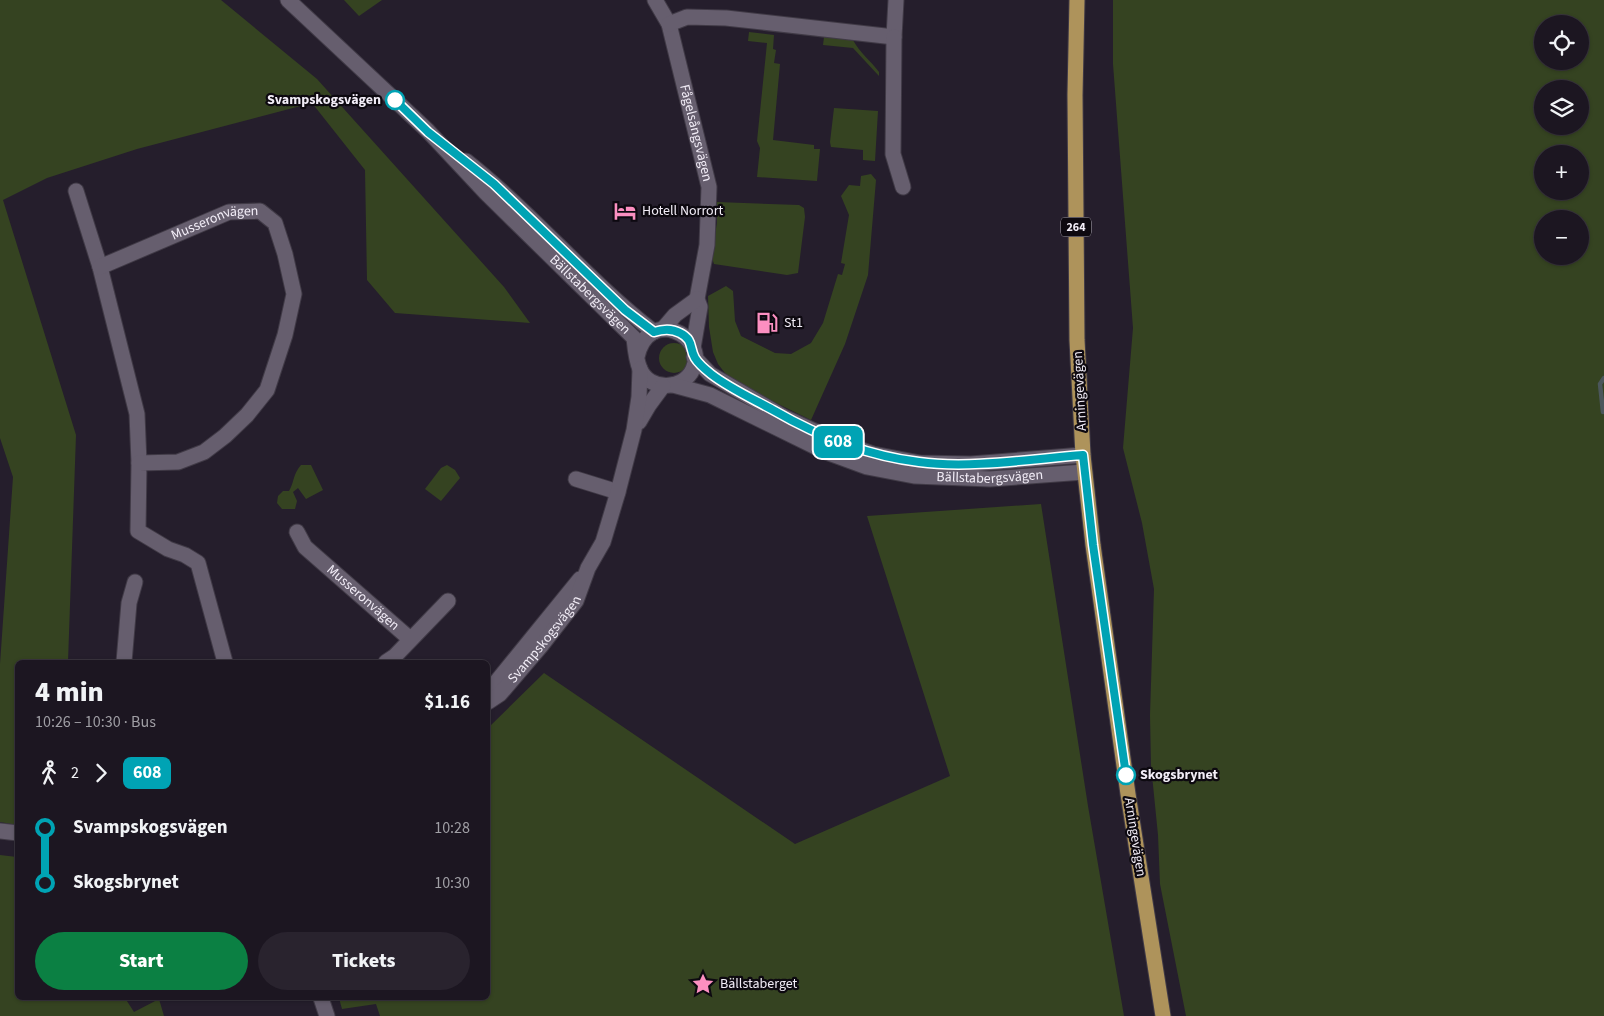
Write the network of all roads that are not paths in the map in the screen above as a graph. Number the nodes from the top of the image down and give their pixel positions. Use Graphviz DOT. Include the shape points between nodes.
graph roads {
  1 [pos="288,0"];
  2 [pos="655,0"];
  3 [pos="896,0"];
  4 [pos="1077,0"];
  5 [pos="669,24"];
  6 [pos="894,37"];
  7 [pos="428,132"];
  8 [pos="903,187"];
  9 [pos="76,191"];
  10 [pos="100,267"];
  11 [pos="697,299"];
  12 [pos="658,330"];
  13 [pos="694,353"];
  14 [pos="638,363"];
  15 [pos="668,386"];
  16 [pos="780,423"];
  17 [pos="634,430"];
  18 [pos="830,446"];
  19 [pos="1083,455"];
  20 [pos="139,463"];
  21 [pos="1084,472"];
  22 [pos="576,479"];
  23 [pos="618,492"];
  24 [pos="297,532"];
  25 [pos="588,568"];
  26 [pos="135,582"];
  27 [pos="448,601"];
  28 [pos="410,639"];
  29 [pos="124,660"];
  30 [pos="224,660"];
  31 [pos="389,660"];
  32 [pos="490,690"];
  33 [pos="490,701"];
  34 [pos="0,831"];
  35 [pos="15,833"];
  36 [pos="322,1000"];
  37 [pos="328,1016"];
  38 [pos="1163,1016"];
  1 -- 7 [label="street, Bällstabergsvägen"];
  2 -- 5 [label="street, Fågelsångsvägen"];
  3 -- 6 [label="street"];
  4 -- 19 [label="main road, Arningevägen / 264" via="1077,330"];
  5 -- 6 [label="street" via="687,17 726,18"];
  5 -- 11 [label="street, Fågelsångsvägen" via="709,187 707,245"];
  6 -- 8 [label="street" via="893,154"];
  7 -- 12 [label="street, Bällstabergsvägen" via="494,184 625,310"];
  7 -- 14 [label="street, Bällstabergsvägen" via="486,194 634,338"];
  9 -- 10 [label="street"];
  10 -- 20 [label="street" via="137,414"];
  10 -- 20 [label="street, Musseronvägen" via="228,212 260,211 275,223 286,254 294,294 267,390 247,415 204,452 178,462"];
  11 -- 12 [label="street"];
  11 -- 13 [label="street, Fågelsångsvägen" via="700,307"];
  12 -- 13 [label="street" via="681,334"];
  12 -- 14 [label="street" via="646,337 640,346"];
  13 -- 15 [label="street" via="694,368 689,376"];
  13 -- 16 [label="street, Bällstabergsvägen" via="710,374"];
  14 -- 15 [label="street" via="646,378 654,384"];
  14 -- 17 [label="street, Svampskogsvägen" via="639,397"];
  15 -- 16 [label="street, Bällstabergsvägen" via="710,395"];
  15 -- 17 [label="street, Svampskogsvägen" via="649,405"];
  16 -- 18 [label="street, Bällstabergsvägen"];
  17 -- 23 [label="street, Svampskogsvägen"];
  18 -- 19 [label="street, Bällstabergsvägen" via="920,463 972,464"];
  18 -- 21 [label="street, Bällstabergsvägen" via="867,467 914,476 990,479"];
  19 -- 21 [label="main road, Arningevägen / 264"];
  20 -- 30 [label="street" via="138,531 198,563"];
  21 -- 38 [label="main road, Arningevägen / 264" via="1128,794"];
  22 -- 23 [label="street"];
  23 -- 25 [label="street, Svampskogsvägen" via="603,542"];
  24 -- 28 [label="street, Musseronvägen" via="305,547"];
  25 -- 32 [label="street, Svampskogsvägen"];
  25 -- 33 [label="street, Svampskogsvägen" via="576,601 500,694"];
  26 -- 29 [label="street" via="129,603"];
  27 -- 28 [label="street, Musseronvägen"];
  28 -- 31 [label="street, Musseronvägen"];
  34 -- 35 [label="street"];
  36 -- 37 [label="street"];
}
